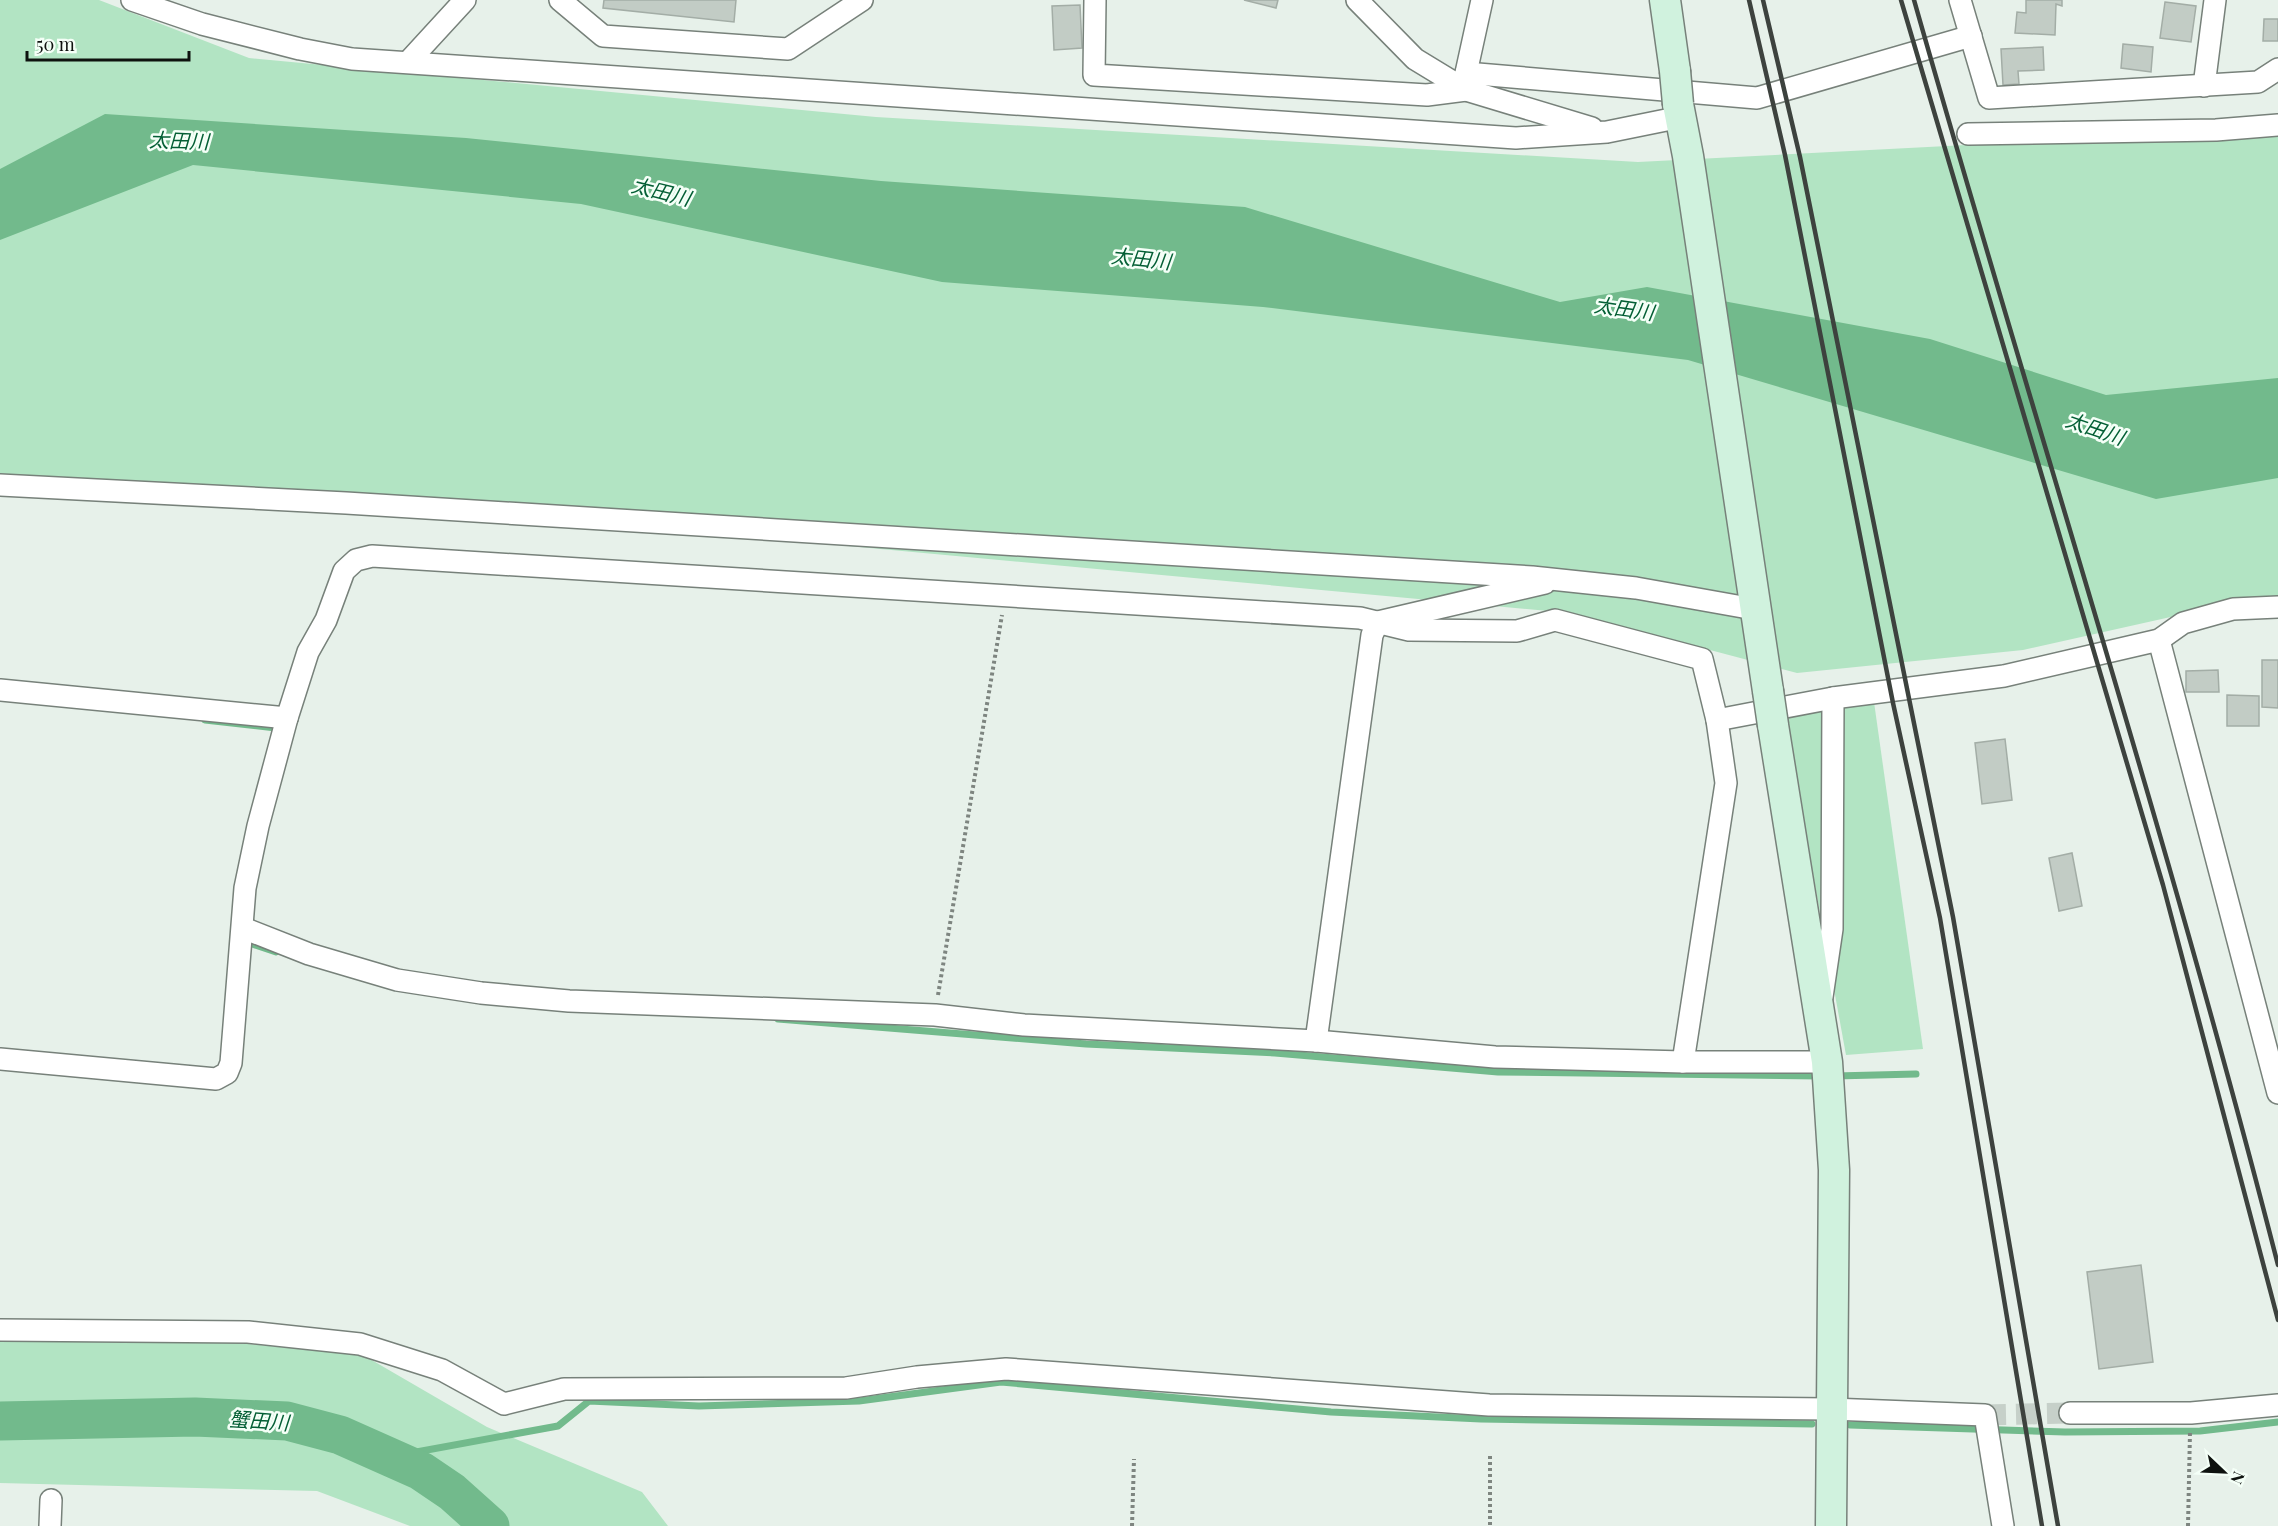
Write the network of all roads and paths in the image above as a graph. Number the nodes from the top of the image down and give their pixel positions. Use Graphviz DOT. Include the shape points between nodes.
graph roads {
  1 [pos="132,0"];
  2 [pos="465,0"];
  3 [pos="560,0"];
  4 [pos="862,0"];
  5 [pos="1095,0"];
  6 [pos="1357,0"];
  7 [pos="1482,0"];
  8 [pos="1665,0"];
  9 [pos="1960,0"];
  10 [pos="2214,0"];
  11 [pos="1971,36"];
  12 [pos="408,62"];
  13 [pos="2278,69"];
  14 [pos="1466,82"];
  15 [pos="2268,84"];
  16 [pos="2204,86"];
  17 [pos="1680,111"];
  18 [pos="2278,125"];
  19 [pos="1607,132"];
  20 [pos="1968,134"];
  21 [pos="0,485"];
  22 [pos="1557,579"];
  23 [pos="1005,596"];
  24 [pos="1754,605"];
  25 [pos="2278,606"];
  26 [pos="1378,622"];
  27 [pos="2159,640"];
  28 [pos="0,690"];
  29 [pos="1833,698"];
  30 [pos="288,718"];
  31 [pos="1717,720"];
  32 [pos="243,928"];
  33 [pos="1818,1007"];
  34 [pos="935,1015"];
  35 [pos="1316,1041"];
  36 [pos="2271,1044"];
  37 [pos="0,1059"];
  38 [pos="1683,1062"];
  39 [pos="1827,1062"];
  40 [pos="2278,1093"];
  41 [pos="0,1330"];
  42 [pos="2278,1405"];
  43 [pos="1831,1409"];
  44 [pos="2070,1413"];
  45 [pos="2190,1437"];
  46 [pos="1490,1456"];
  47 [pos="1134,1459"];
  48 [pos="51,1500"];
  49 [pos="51,1526"];
  50 [pos="1132,1526"];
  51 [pos="1490,1526"];
  52 [pos="1831,1526"];
  53 [pos="2003,1526"];
  54 [pos="2188,1526"];
  1 -- 12 [label="street" via="202,24 300,49 352,59"];
  2 -- 12 [label="street"];
  3 -- 4 [label="street" via="603,36 788,49"];
  5 -- 14 [label="street" via="1094,75 1427,95"];
  6 -- 14 [label="street" via="1415,59"];
  7 -- 14 [label="street"];
  8 -- 17 [label="street, bridge"];
  9 -- 11 [label="street"];
  10 -- 16 [label="street"];
  11 -- 14 [label="street" via="1757,98"];
  11 -- 16 [label="street" via="1989,99"];
  12 -- 19 [label="street" via="1516,138"];
  13 -- 15 [label="street"];
  14 -- 19 [label="street"];
  15 -- 16 [label="street"];
  17 -- 19 [label="street"];
  17 -- 24 [label="street"];
  18 -- 20 [label="street" via="2216,130"];
  21 -- 22 [label="street"];
  22 -- 24 [label="street"];
  22 -- 26 [label="street"];
  23 -- 26 [label="street"];
  23 -- 30 [label="street" via="372,556 356,560 344,571 326,620 308,652"];
  23 -- 34 [label="path"];
  24 -- 33 [label="street, bridge"];
  25 -- 27 [label="street" via="2233,609 2183,623"];
  26 -- 31 [label="street" via="1409,630 1516,631 1555,620 1702,659"];
  26 -- 35 [label="street" via="1372,634"];
  27 -- 29 [label="street" via="2004,676"];
  27 -- 36 [label="street"];
  28 -- 30 [label="street"];
  29 -- 31 [label="street"];
  29 -- 33 [label="street" via="1832,929 1825,990"];
  30 -- 32 [label="street" via="258,826 247,878"];
  31 -- 38 [label="street" via="1726,783"];
  32 -- 34 [label="street" via="361,971 481,993 569,1001"];
  32 -- 37 [label="street" via="231,1063 227,1073 216,1079"];
  33 -- 39 [label="street"];
  34 -- 35 [label="street" via="1024,1025"];
  35 -- 38 [label="street" via="1495,1057"];
  36 -- 40 [label="street"];
  38 -- 39 [label="street"];
  39 -- 43 [label="street" via="1834,1170"];
  41 -- 43 [label="street" via="248,1332 360,1344 442,1370 504,1404 564,1389 846,1388 1006,1369 1490,1406"];
  42 -- 44 [label="street" via="2191,1413"];
  43 -- 52 [label="street"];
  43 -- 53 [label="street" via="1985,1415"];
  45 -- 54 [label="path"];
  46 -- 51 [label="path"];
  47 -- 50 [label="path"];
  48 -- 49 [label="street"];
}
